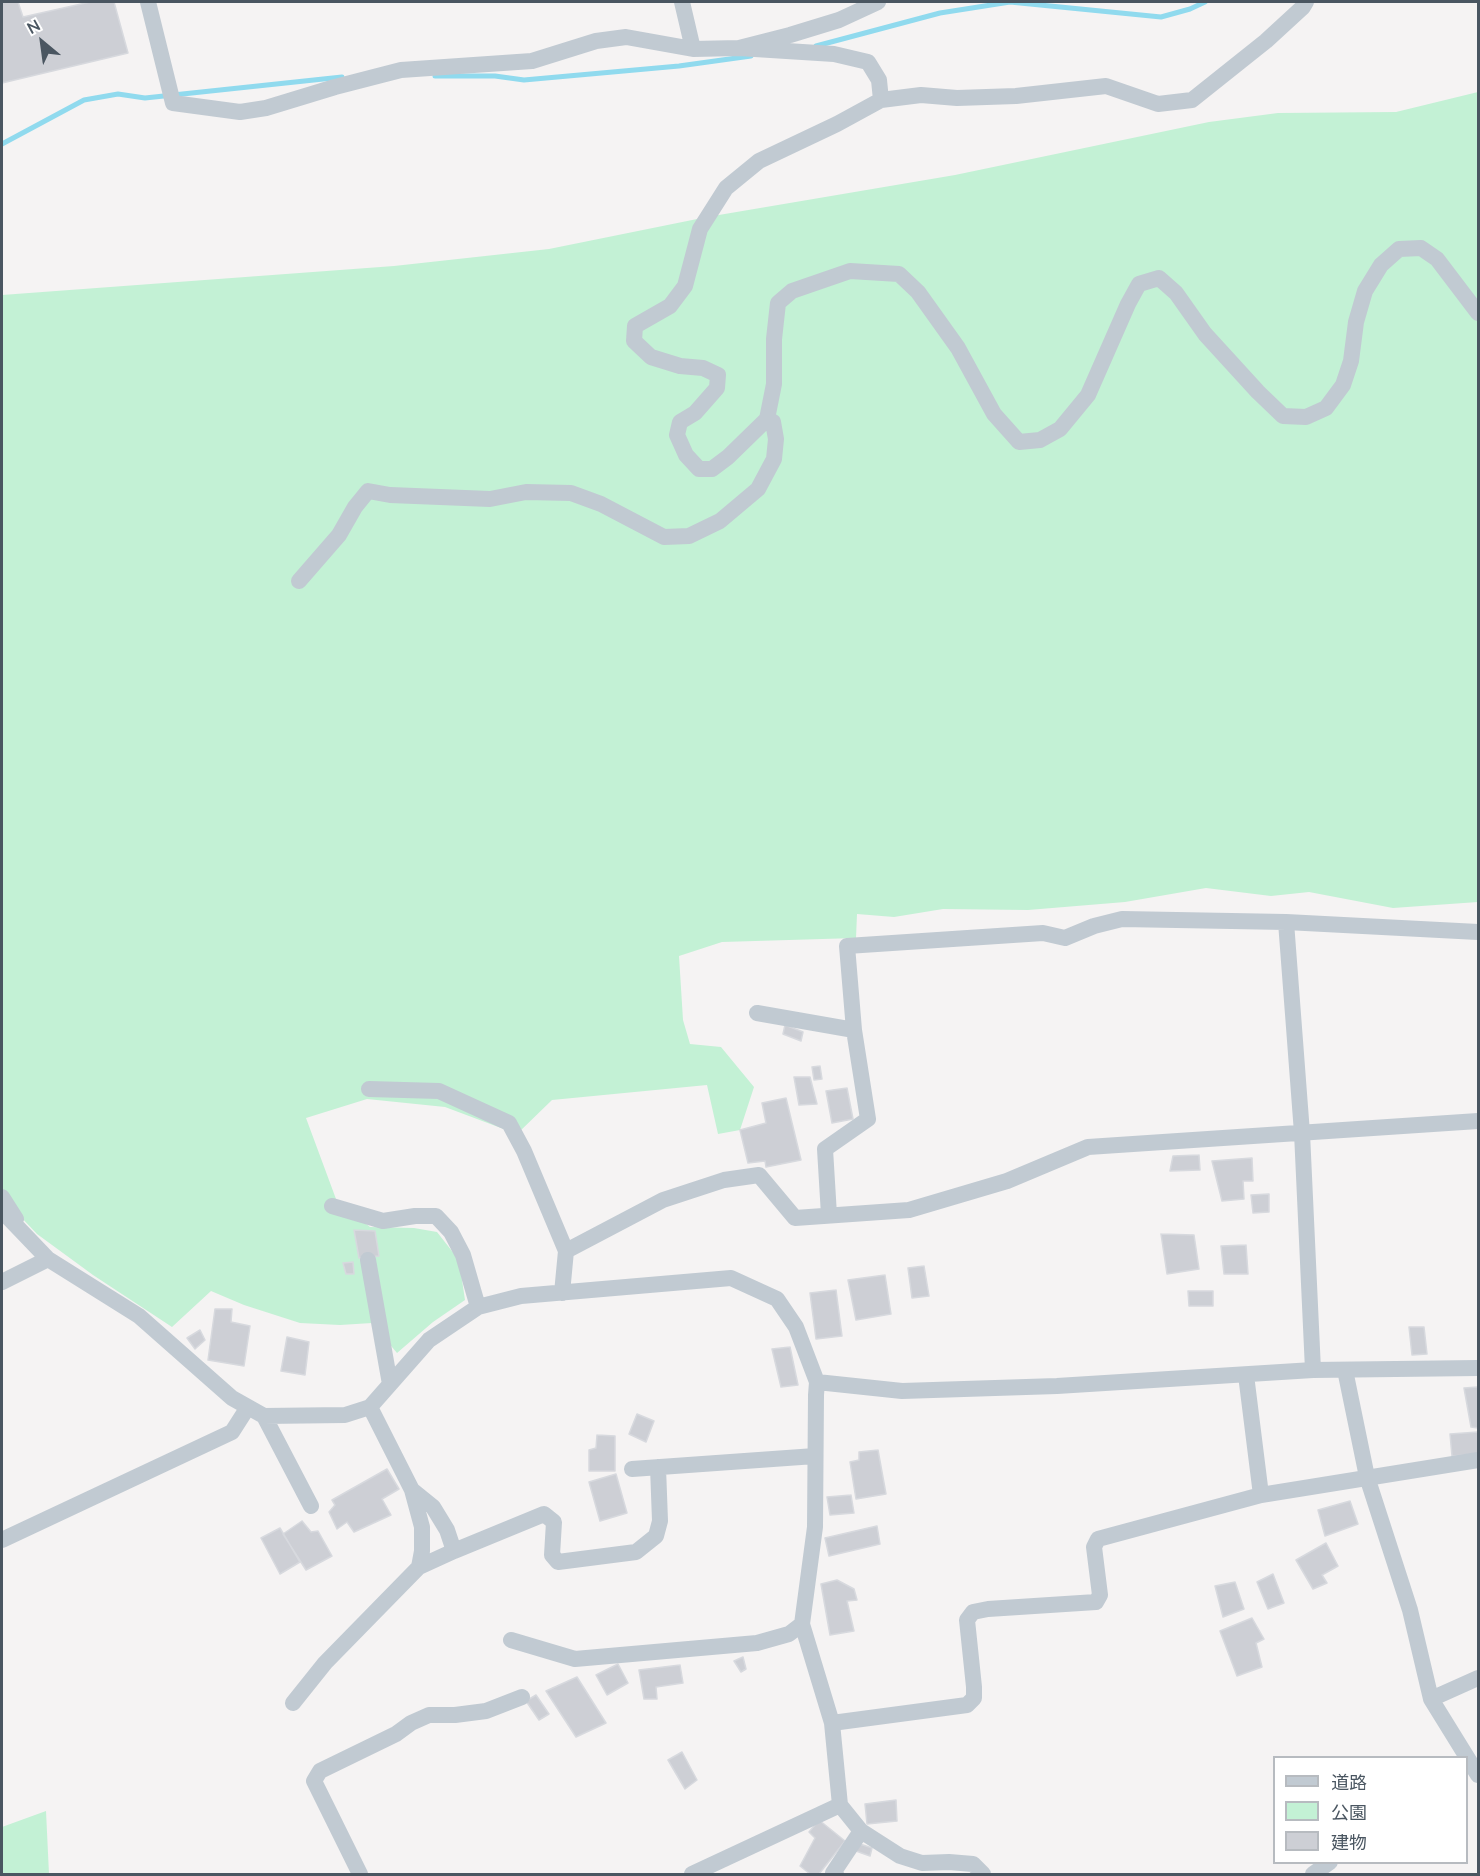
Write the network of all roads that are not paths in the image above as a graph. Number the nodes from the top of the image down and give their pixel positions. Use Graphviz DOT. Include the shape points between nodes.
graph roads {
  1 [pos="148,2"];
  2 [pos="682,2"];
  3 [pos="878,2"];
  4 [pos="1306,2"];
  5 [pos="740,48"];
  6 [pos="693,49"];
  7 [pos="881,100"];
  8 [pos="1479,313"];
  9 [pos="767,419"];
  10 [pos="299,581"];
  11 [pos="1286,922"];
  12 [pos="1479,932"];
  13 [pos="757,1013"];
  14 [pos="854,1030"];
  15 [pos="369,1089"];
  16 [pos="1479,1121"];
  17 [pos="1302,1132"];
  18 [pos="2,1197"];
  19 [pos="332,1206"];
  20 [pos="2,1211"];
  21 [pos="829,1215"];
  22 [pos="29,1240"];
  23 [pos="566,1251"];
  24 [pos="48,1259"];
  25 [pos="368,1260"];
  26 [pos="2,1282"];
  27 [pos="562,1293"];
  28 [pos="478,1307"];
  29 [pos="1479,1368"];
  30 [pos="1313,1370"];
  31 [pos="1345,1370"];
  32 [pos="1246,1375"];
  33 [pos="817,1382"];
  34 [pos="390,1384"];
  35 [pos="248,1407"];
  36 [pos="370,1407"];
  37 [pos="264,1416"];
  38 [pos="815,1456"];
  39 [pos="1479,1460"];
  40 [pos="658,1467"];
  41 [pos="632,1469"];
  42 [pos="1367,1477"];
  43 [pos="412,1490"];
  44 [pos="1261,1495"];
  45 [pos="311,1506"];
  46 [pos="2,1540"];
  47 [pos="454,1551"];
  48 [pos="419,1567"];
  49 [pos="802,1624"];
  50 [pos="511,1640"];
  51 [pos="1479,1678"];
  52 [pos="522,1697"];
  53 [pos="1431,1699"];
  54 [pos="293,1703"];
  55 [pos="832,1723"];
  56 [pos="1465,1756"];
  57 [pos="840,1805"];
  58 [pos="861,1831"];
  59 [pos="1329,1864"];
  60 [pos="834,1874"];
  61 [pos="360,1875"];
  62 [pos="692,1875"];
  63 [pos="983,1875"];
  64 [pos="1313,1875"];
  1 -- 6 [label="street" via="173,103 240,112 401,70 532,61 596,41 626,38"];
  2 -- 6 [label="street"];
  3 -- 5 [label="street" via="839,20"];
  4 -- 7 [label="street" via="1266,41 1192,100 1158,104 1106,86 1016,96 921,95"];
  5 -- 6 [label="street"];
  5 -- 7 [label="street" via="834,54 868,62 879,80"];
  7 -- 9 [label="street" via="759,161 726,188 700,229 685,286 670,306 635,326 634,341 651,357 704,368 717,375 717,388 695,413 680,422 676,435 699,469 712,469"];
  8 -- 9 [label="street" via="1437,258 1421,248 1399,249 1382,265 1365,291 1356,322 1352,361 1343,386 1326,408 1306,417 1283,416 1212,342 1176,293 1159,278 1139,284 1088,395 1060,429 1040,440 1019,442 994,414 958,348 911,286 899,274 850,271 792,291 778,303 774,384"];
  9 -- 10 [label="street" via="773,422 774,459 758,489 720,521 689,536 664,537 571,493 526,492 490,500 368,491 339,535"];
  11 -- 12 [label="street"];
  11 -- 14 [label="street" via="1122,919 1065,938 1043,933 847,946"];
  11 -- 17 [label="street"];
  13 -- 14 [label="street"];
  14 -- 21 [label="street" via="868,1119 825,1149"];
  15 -- 23 [label="street" via="439,1091 509,1124"];
  16 -- 17 [label="street"];
  17 -- 21 [label="street" via="1088,1147 1007,1181 909,1210"];
  17 -- 30 [label="street"];
  18 -- 22 [label="street"];
  19 -- 28 [label="street" via="383,1221 436,1216 451,1232 463,1255"];
  20 -- 22 [label="street"];
  21 -- 23 [label="street" via="795,1218 759,1175 736,1178 663,1200"];
  22 -- 24 [label="street"];
  23 -- 27 [label="street"];
  24 -- 26 [label="street"];
  24 -- 35 [label="street" via="140,1316 232,1398"];
  25 -- 34 [label="street"];
  27 -- 28 [label="street" via="521,1296"];
  27 -- 33 [label="street" via="730,1278 777,1299 796,1327"];
  28 -- 34 [label="street" via="429,1340"];
  29 -- 31 [label="street"];
  30 -- 31 [label="street"];
  30 -- 32 [label="street"];
  31 -- 42 [label="street"];
  32 -- 33 [label="street" via="902,1391"];
  32 -- 44 [label="street"];
  33 -- 38 [label="street"];
  34 -- 36 [label="street"];
  35 -- 37 [label="street"];
  35 -- 46 [label="street" via="232,1432"];
  36 -- 37 [label="street" via="345,1415"];
  36 -- 43 [label="street"];
  37 -- 45 [label="street"];
  38 -- 40 [label="street"];
  38 -- 49 [label="street" via="815,1527"];
  39 -- 42 [label="street"];
  40 -- 41 [label="street"];
  40 -- 47 [label="street" via="658,1529 656,1536 636,1552 558,1562 552,1555 554,1522 544,1514"];
  42 -- 44 [label="street"];
  42 -- 53 [label="street" via="1410,1610"];
  43 -- 47 [label="street" via="433,1507"];
  43 -- 48 [label="street" via="422,1527"];
  44 -- 55 [label="street" via="1098,1539 1094,1547 1100,1595 1096,1602 973,1612 967,1620 974,1698 967,1705"];
  47 -- 48 [label="street"];
  48 -- 54 [label="street" via="325,1663"];
  49 -- 50 [label="street" via="789,1634 757,1643 575,1659"];
  49 -- 55 [label="street"];
  51 -- 53 [label="street"];
  52 -- 61 [label="street" via="486,1711 429,1715 320,1771 314,1781"];
  53 -- 56 [label="street"];
  55 -- 57 [label="street"];
  57 -- 58 [label="street"];
  57 -- 62 [label="street"];
  58 -- 60 [label="street"];
  58 -- 63 [label="street" via="900,1856 922,1863 973,1864"];
  59 -- 64 [label="street"];
}
